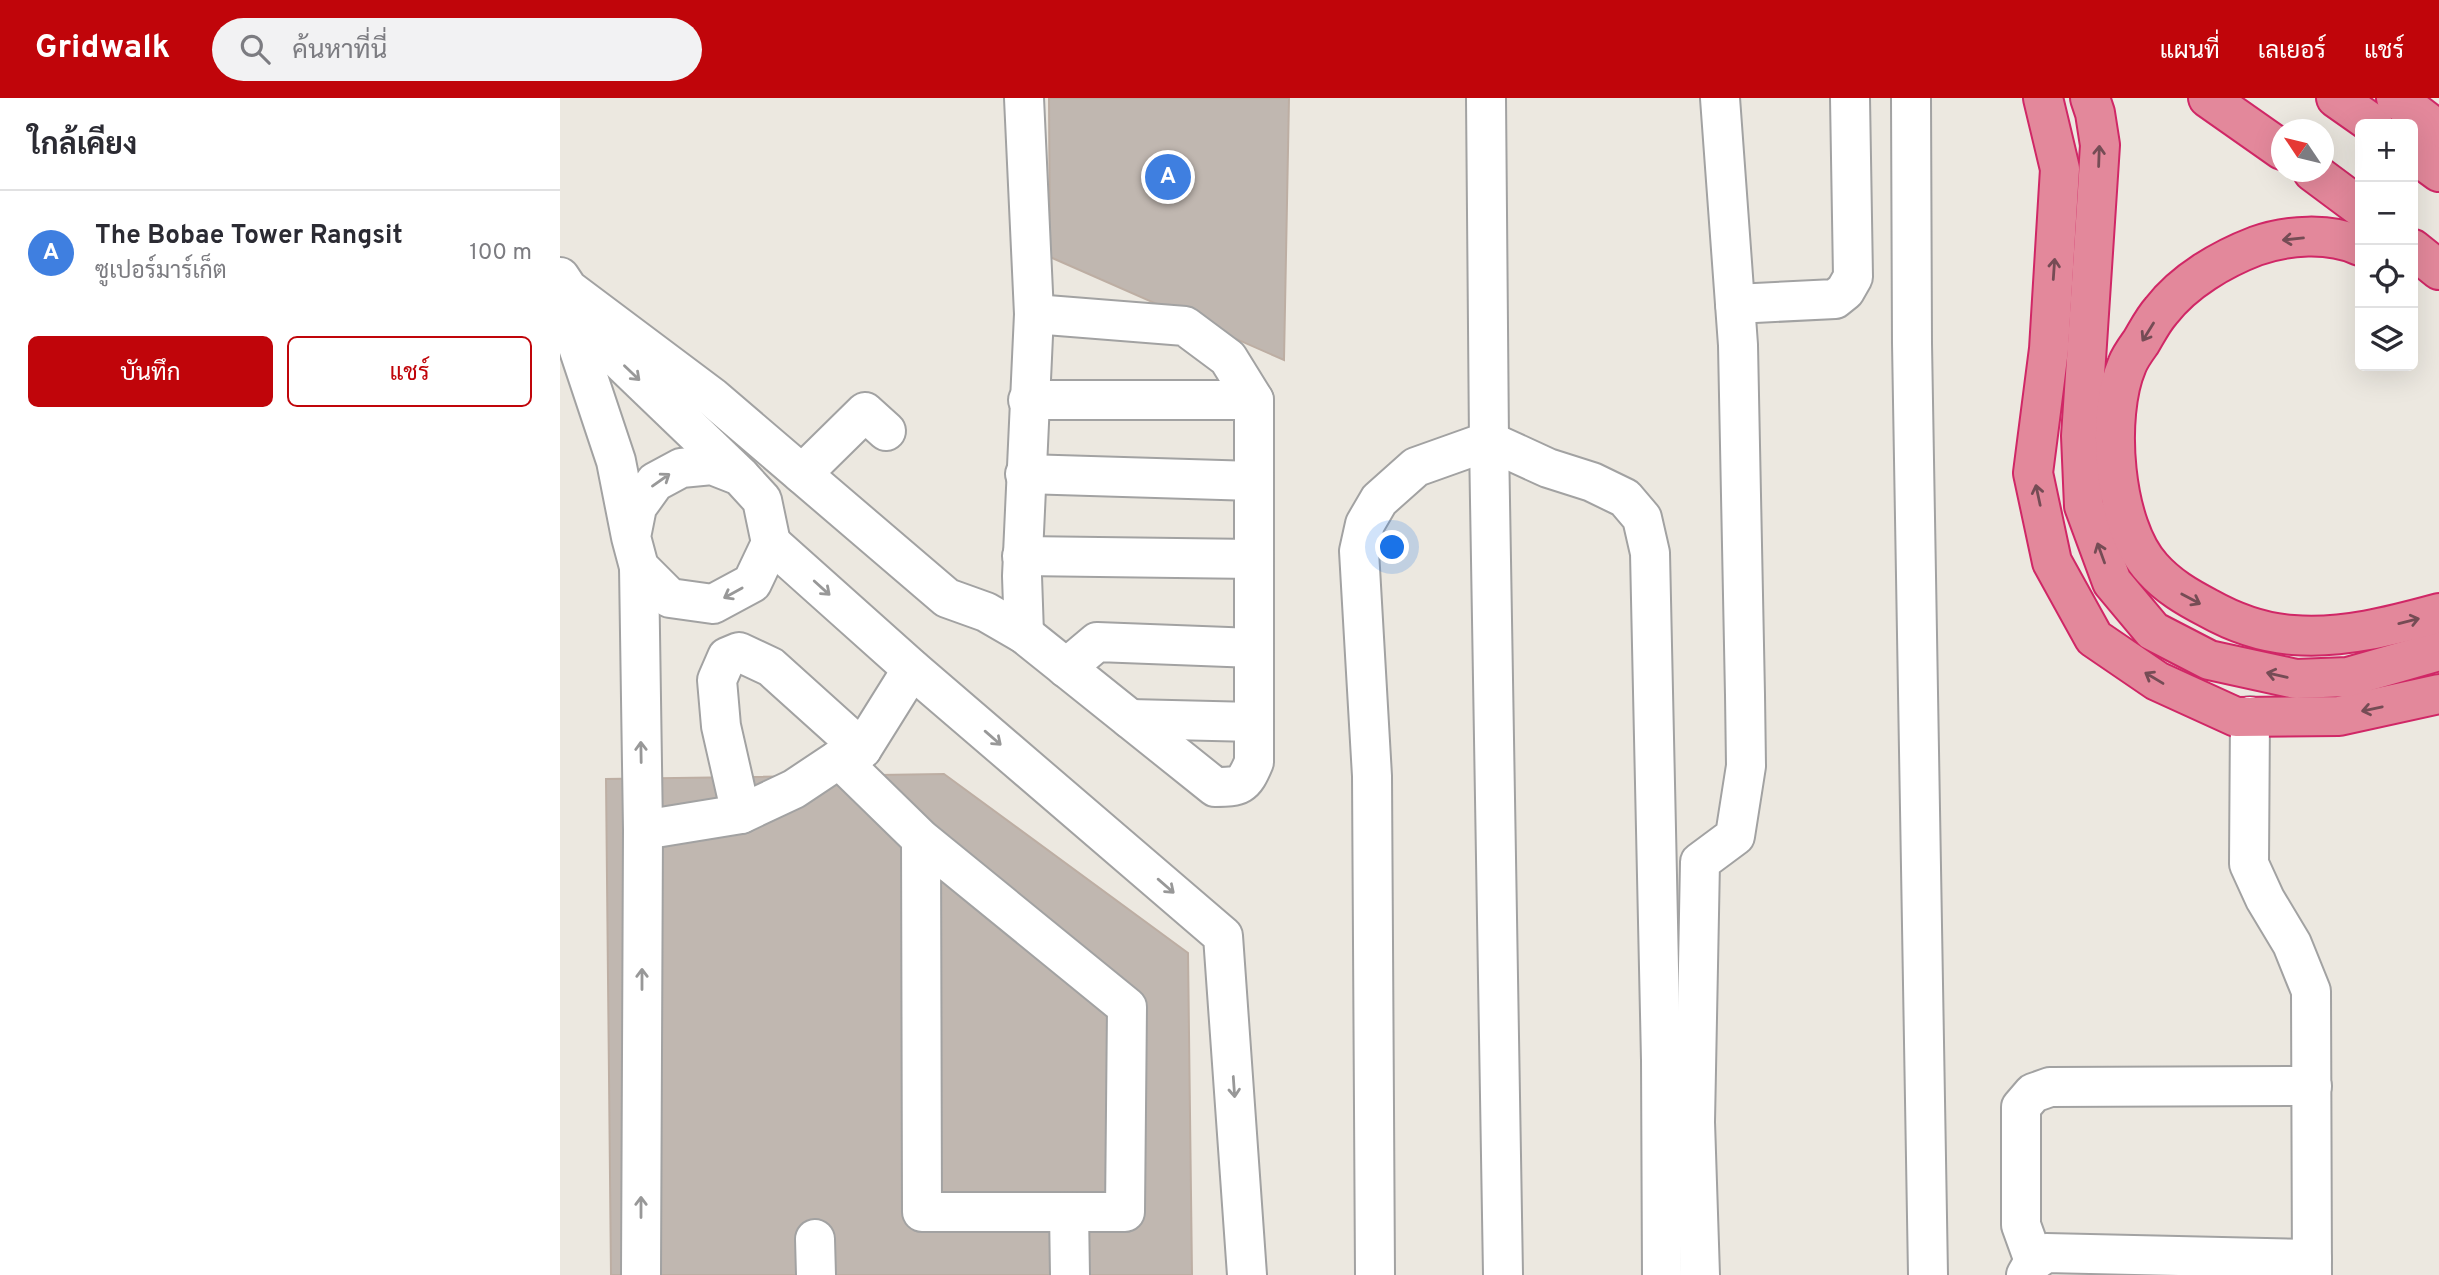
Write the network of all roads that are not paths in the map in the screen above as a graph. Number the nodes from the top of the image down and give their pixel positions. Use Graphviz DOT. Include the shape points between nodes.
graph roads {
  1 [pos="1024,98"];
  2 [pos="1486,98"];
  3 [pos="1720,98"];
  4 [pos="1850,98"];
  5 [pos="1911,98"];
  6 [pos="2043,98"];
  7 [pos="2090,98"];
  8 [pos="2208,98"];
  9 [pos="2234,98"];
  10 [pos="2336,98"];
  11 [pos="2396,98"];
  12 [pos="2366,119"];
  13 [pos="2271,123"];
  14 [pos="2439,131"];
  15 [pos="2271,143"];
  16 [pos="2418,157"];
  17 [pos="2334,168"];
  18 [pos="2439,172"];
  19 [pos="2326,182"];
  20 [pos="2355,182"];
  21 [pos="2355,203"];
  22 [pos="2418,228"];
  23 [pos="2439,243"];
  24 [pos="2358,245"];
  25 [pos="2418,253"];
  26 [pos="2439,270"];
  27 [pos="2418,272"];
  28 [pos="2439,282"];
  29 [pos="562,296"];
  30 [pos="1735,304"];
  31 [pos="1034,314"];
  32 [pos="1028,400"];
  33 [pos="1254,400"];
  34 [pos="886,431"];
  35 [pos="1489,441"];
  36 [pos="802,474"];
  37 [pos="1025,474"];
  38 [pos="740,476"];
  39 [pos="1254,481"];
  40 [pos="771,543"];
  41 [pos="635,552"];
  42 [pos="1022,556"];
  43 [pos="1254,559"];
  44 [pos="2439,613"];
  45 [pos="1024,634"];
  46 [pos="1254,648"];
  47 [pos="2439,651"];
  48 [pos="1066,668"];
  49 [pos="912,669"];
  50 [pos="2439,694"];
  51 [pos="2250,716"];
  52 [pos="1130,719"];
  53 [pos="1254,722"];
  54 [pos="850,754"];
  55 [pos="741,814"];
  56 [pos="643,830"];
  57 [pos="921,839"];
  58 [pos="2312,1086"];
  59 [pos="1069,1212"];
  60 [pos="2312,1267"];
  61 [pos="2030,1268"];
  62 [pos="641,1275"];
  63 [pos="1070,1275"];
  64 [pos="1247,1275"];
  65 [pos="1375,1275"];
  66 [pos="1503,1275"];
  67 [pos="1662,1275"];
  68 [pos="1700,1275"];
  69 [pos="1928,1275"];
  1 -- 31 [label="street"];
  2 -- 35 [label="street"];
  3 -- 30 [label="street"];
  4 -- 30 [label="street" via="1853,277 1835,299"];
  5 -- 69 [label="street"];
  51 -- 6 [label="highway, one-way" via="2236,717 2157,681 2094,638 2052,562 2033,473 2049,349 2060,169"];
  47 -- 7 [label="highway, one-way" via="2348,677 2296,679 2209,660 2153,631 2112,582 2084,506 2081,436 2100,145"];
  8 -- 15 [label="highway"];
  9 -- 13 [label="highway"];
  10 -- 12 [label="highway"];
  11 -- 14 [label="highway"];
  16 -- 18 [label="highway"];
  17 -- 20 [label="highway"];
  19 -- 21 [label="highway"];
  22 -- 23 [label="highway"];
  24 -- 44 [label="highway, one-way" via="2312,237 2270,241 2231,255 2161,310 2127,365 2118,401 2118,485 2129,529 2150,567 2180,593 2232,621 2291,635 2349,635"];
  25 -- 26 [label="highway"];
  27 -- 28 [label="highway"];
  29 -- 36 [label="street" via="568,289 712,397"];
  29 -- 38 [label="street, one-way"];
  29 -- 41 [label="street" via="616,461"];
  30 -- 68 [label="street" via="1746,766 1735,836 1700,862 1695,1122"];
  31 -- 32 [label="street"];
  31 -- 33 [label="street" via="1185,326 1228,358"];
  32 -- 33 [label="street"];
  32 -- 37 [label="street"];
  33 -- 39 [label="street"];
  34 -- 36 [label="street" via="865,412"];
  35 -- 65 [label="street" via="1416,467 1379,499 1364,524 1359,551 1372,776"];
  35 -- 66 [label="street"];
  35 -- 67 [label="street" via="1625,498 1642,518 1648,541 1661,1033"];
  36 -- 45 [label="street" via="947,598 986,612"];
  37 -- 39 [label="street"];
  37 -- 42 [label="street"];
  38 -- 40 [label="street" via="762,500"];
  41 -- 38 [label="street, one-way" via="637,507 654,482 681,468 712,465"];
  39 -- 43 [label="street"];
  40 -- 41 [label="street, one-way" via="752,583 713,604 670,598"];
  40 -- 49 [label="street, one-way"];
  56 -- 41 [label="street, one-way"];
  42 -- 43 [label="street"];
  42 -- 45 [label="street"];
  43 -- 46 [label="street"];
  45 -- 48 [label="street"];
  46 -- 48 [label="street" via="1097,642"];
  46 -- 53 [label="street"];
  48 -- 52 [label="street"];
  49 -- 54 [label="street"];
  49 -- 64 [label="street, one-way" via="1223,936"];
  50 -- 51 [label="highway, one-way" via="2339,716"];
  51 -- 58 [label="street" via="2249,864 2292,944 2311,991"];
  52 -- 53 [label="street"];
  52 -- 53 [label="street" via="1215,787 1237,787 1247,778 1254,762"];
  54 -- 55 [label="street" via="794,789"];
  54 -- 55 [label="street" via="771,667 739,652 727,657 717,680 721,726"];
  54 -- 57 [label="street"];
  55 -- 56 [label="street"];
  62 -- 56 [label="street, one-way"];
  57 -- 59 [label="street" via="922,1212"];
  57 -- 59 [label="street" via="1127,1007 1125,1212"];
  58 -- 60 [label="street"];
  58 -- 61 [label="street" via="2050,1087 2033,1093 2021,1107 2021,1225"];
  59 -- 63 [label="street"];
  60 -- 61 [label="street" via="2046,1253"];
}
